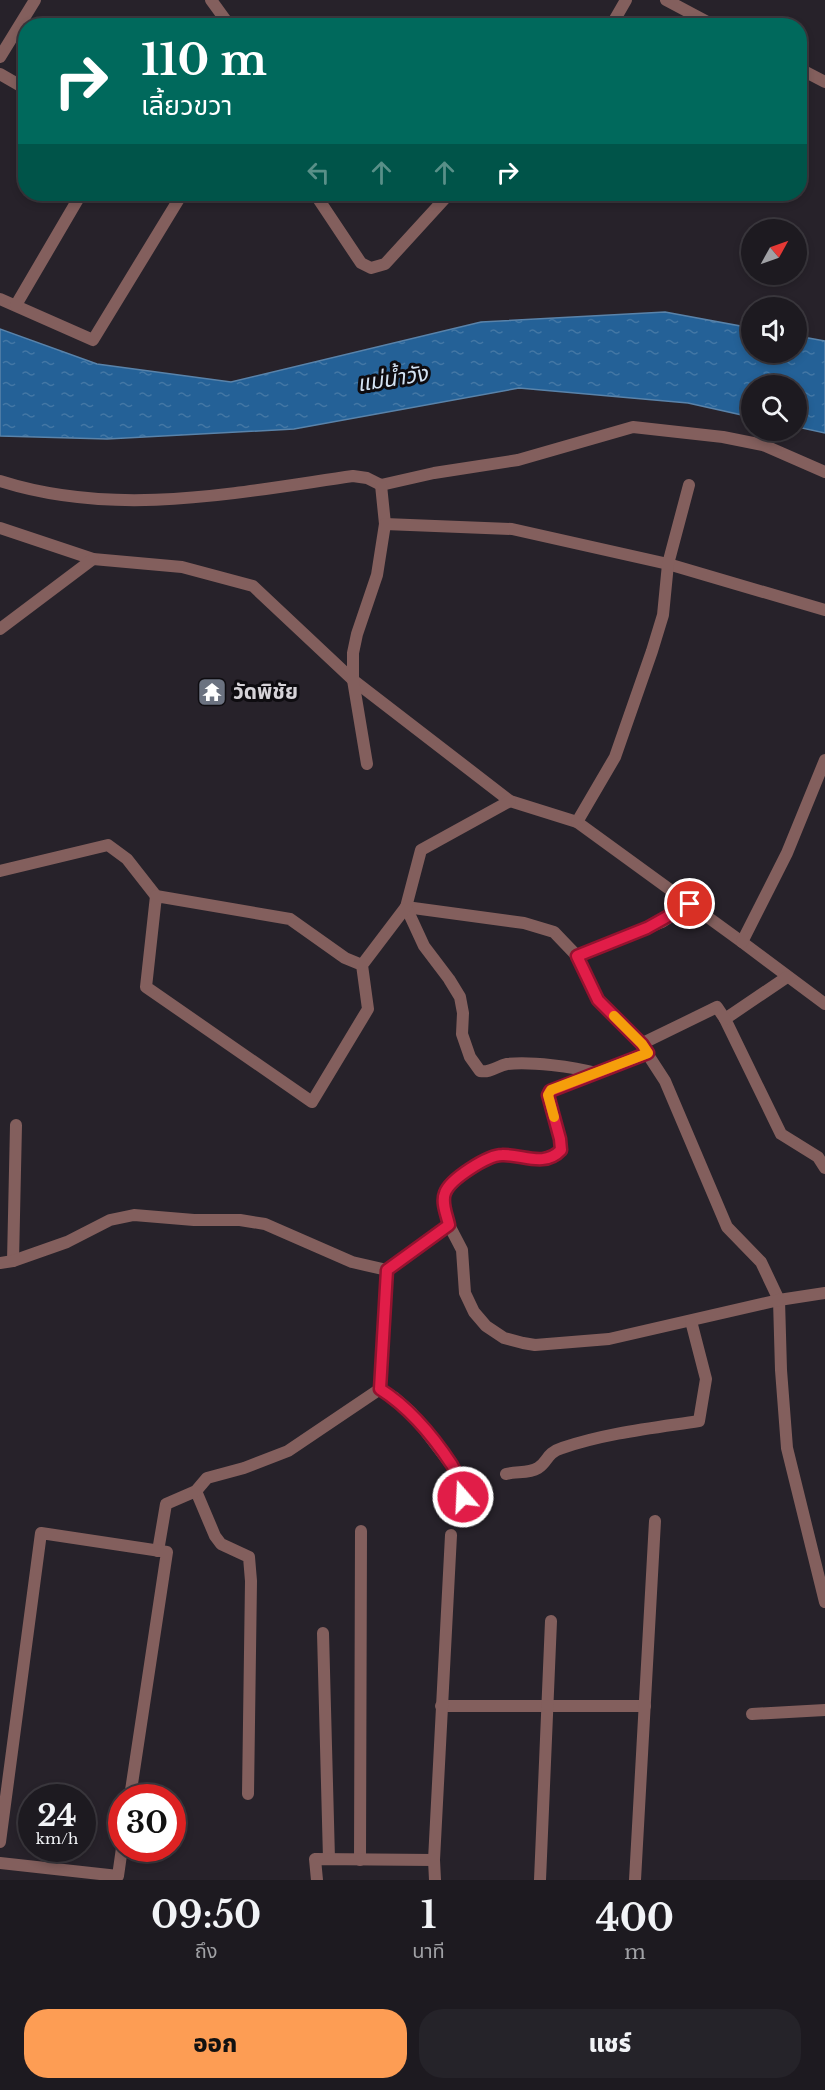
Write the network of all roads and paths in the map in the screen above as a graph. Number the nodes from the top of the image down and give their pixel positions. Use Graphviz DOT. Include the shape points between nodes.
graph roads {
  1 [pos="35,0"];
  2 [pos="211,0"];
  3 [pos="626,0"];
  4 [pos="666,0"];
  5 [pos="24,18"];
  6 [pos="224,18"];
  7 [pos="616,18"];
  8 [pos="700,18"];
  9 [pos="18,28"];
  10 [pos="0,57"];
  11 [pos="807,73"];
  12 [pos="0,74"];
  13 [pos="825,82"];
  14 [pos="18,84"];
  15 [pos="77,201"];
  16 [pos="178,201"];
  17 [pos="320,201"];
  18 [pos="443,201"];
  19 [pos="0,298"];
  20 [pos="15,305"];
  21 [pos="825,472"];
  22 [pos="0,481"];
  23 [pos="381,485"];
  24 [pos="689,485"];
  25 [pos="385,524"];
  26 [pos="0,528"];
  27 [pos="93,559"];
  28 [pos="668,564"];
  29 [pos="825,610"];
  30 [pos="0,629"];
  31 [pos="353,680"];
  32 [pos="825,760"];
  33 [pos="367,764"];
  34 [pos="510,801"];
  35 [pos="577,822"];
  36 [pos="0,871"];
  37 [pos="156,896"];
  38 [pos="690,904"];
  39 [pos="406,907"];
  40 [pos="742,942"];
  41 [pos="577,956"];
  42 [pos="362,966"];
  43 [pos="787,977"];
  44 [pos="825,1004"];
  45 [pos="725,1019"];
  46 [pos="645,1048"];
  47 [pos="596,1072"];
  48 [pos="16,1125"];
  49 [pos="825,1168"];
  50 [pos="449,1225"];
  51 [pos="6,1262"];
  52 [pos="387,1270"];
  53 [pos="825,1293"];
  54 [pos="779,1300"];
  55 [pos="691,1321"];
  56 [pos="380,1389"];
  57 [pos="507,1474"];
  58 [pos="196,1491"];
  59 [pos="463,1497"];
  60 [pos="655,1521"];
  61 [pos="361,1531"];
  62 [pos="451,1535"];
  63 [pos="158,1551"];
  64 [pos="821,1568"];
  65 [pos="825,1602"];
  66 [pos="550,1621"];
  67 [pos="323,1633"];
  68 [pos="441,1706"];
  69 [pos="645,1706"];
  70 [pos="547,1708"];
  71 [pos="825,1710"];
  72 [pos="752,1714"];
  73 [pos="131,1784"];
  74 [pos="248,1794"];
  75 [pos="0,1842"];
  76 [pos="329,1859"];
  77 [pos="360,1860"];
  78 [pos="434,1860"];
  79 [pos="120,1862"];
  80 [pos="0,1863"];
  81 [pos="317,1880"];
  82 [pos="435,1880"];
  83 [pos="540,1880"];
  84 [pos="635,1880"];
  1 -- 5 [label="street"];
  2 -- 6 [label="street"];
  3 -- 7 [label="street"];
  4 -- 8 [label="street"];
  9 -- 10 [label="street"];
  11 -- 13 [label="street"];
  12 -- 14 [label="street"];
  15 -- 20 [label="street"];
  16 -- 20 [label="street" via="93,340"];
  17 -- 18 [label="street" via="362,263 371,268 385,264"];
  19 -- 20 [label="street"];
  21 -- 23 [label="street" via="762,445 633,427 518,460"];
  22 -- 23 [label="street" via="82,499 188,500 353,476"];
  23 -- 25 [label="street"];
  24 -- 28 [label="street"];
  25 -- 28 [label="street" via="512,529"];
  25 -- 31 [label="street" via="377,575 354,644"];
  26 -- 27 [label="street"];
  27 -- 30 [label="street"];
  27 -- 31 [label="street" via="182,567 253,586"];
  28 -- 29 [label="street"];
  28 -- 35 [label="street" via="663,615 615,757"];
  31 -- 33 [label="street"];
  31 -- 34 [label="street"];
  32 -- 40 [label="street" via="787,854"];
  34 -- 35 [label="street"];
  34 -- 39 [label="street" via="421,850"];
  35 -- 38 [label="street"];
  36 -- 37 [label="street" via="108,845 127,859"];
  37 -- 42 [label="street" via="290,919"];
  37 -- 42 [label="street" via="146,987 312,1102 368,1009"];
  38 -- 40 [label="street"];
  38 -- 41 [label="street" via="647,928"];
  39 -- 41 [label="street" via="524,923 554,932"];
  39 -- 42 [label="street"];
  39 -- 47 [label="street" via="424,946 460,997 462,1034 480,1071 507,1064"];
  40 -- 43 [label="street"];
  41 -- 46 [label="street" via="598,1000"];
  43 -- 44 [label="street"];
  43 -- 45 [label="street"];
  45 -- 46 [label="street" via="717,1007"];
  45 -- 49 [label="street" via="781,1134 818,1157"];
  46 -- 47 [label="street"];
  46 -- 54 [label="street" via="665,1082 728,1227 761,1263"];
  47 -- 50 [label="street" via="549,1093 561,1150 553,1157 536,1160 495,1155 468,1171 444,1195"];
  48 -- 51 [label="street"];
  50 -- 52 [label="street"];
  50 -- 55 [label="street" via="462,1250 465,1293 474,1312 504,1338 536,1346 609,1339"];
  51 -- 52 [label="street" via="67,1242 110,1220 134,1215 265,1224 352,1262"];
  52 -- 56 [label="street"];
  53 -- 54 [label="street"];
  54 -- 55 [label="street"];
  54 -- 64 [label="street" via="787,1448"];
  55 -- 57 [label="street" via="706,1379 699,1421 570,1445 550,1454 538,1469"];
  56 -- 58 [label="street" via="288,1451 207,1478"];
  56 -- 59 [label="street" via="411,1412 452,1466"];
  58 -- 63 [label="street" via="166,1504"];
  58 -- 74 [label="street" via="221,1544 249,1557"];
  60 -- 69 [label="street"];
  61 -- 77 [label="street"];
  62 -- 68 [label="street"];
  63 -- 73 [label="street" via="166,1552"];
  63 -- 75 [label="street" via="41,1533"];
  64 -- 65 [label="street"];
  66 -- 70 [label="street"];
  67 -- 76 [label="street"];
  68 -- 70 [label="street"];
  68 -- 78 [label="street"];
  69 -- 70 [label="street"];
  69 -- 84 [label="street"];
  70 -- 83 [label="street"];
  71 -- 72 [label="street"];
  76 -- 77 [label="street"];
  76 -- 81 [label="street" via="315,1859"];
  77 -- 78 [label="street"];
  78 -- 82 [label="street"];
  79 -- 80 [label="street" via="118,1876"];
}
